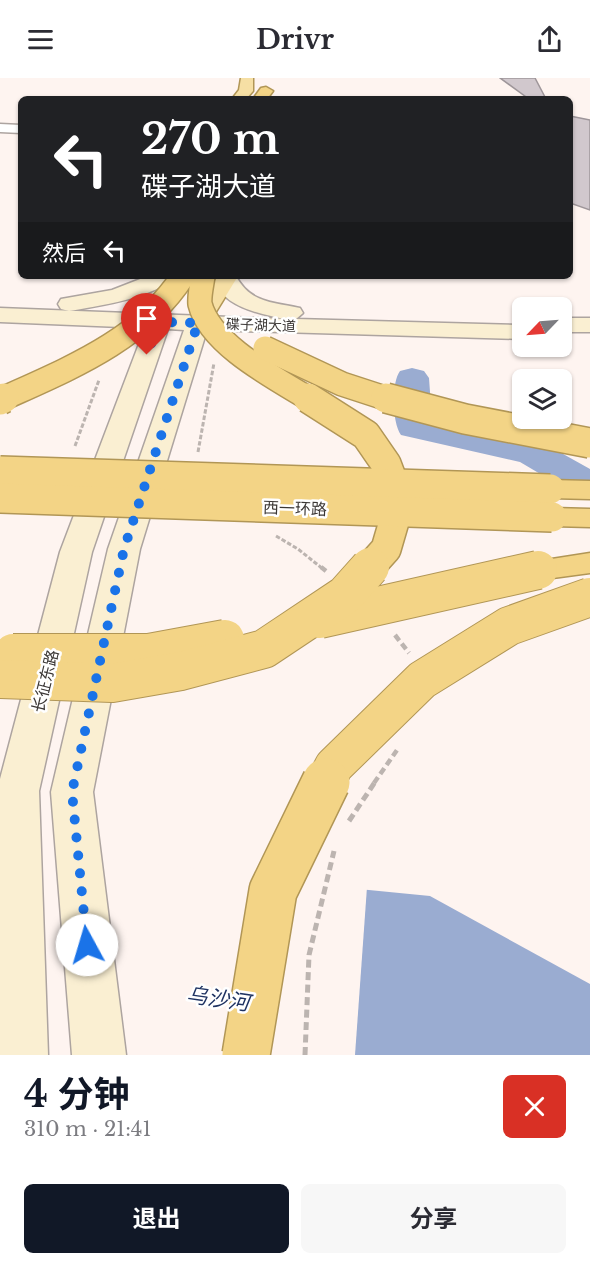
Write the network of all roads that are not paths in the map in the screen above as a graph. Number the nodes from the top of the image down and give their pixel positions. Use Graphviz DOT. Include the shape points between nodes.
graph roads {
  1 [pos="0,128"];
  2 [pos="18,129"];
  3 [pos="159,279"];
  4 [pos="171,279"];
  5 [pos="173,279"];
  6 [pos="181,279"];
  7 [pos="214,279"];
  8 [pos="215,279"];
  9 [pos="216,279"];
  10 [pos="220,279"];
  11 [pos="0,307"];
  12 [pos="41,312"];
  13 [pos="0,315"];
  14 [pos="162,317"];
  15 [pos="318,317"];
  16 [pos="202,318"];
  17 [pos="512,323"];
  18 [pos="572,325"];
  19 [pos="590,326"];
  20 [pos="344,327"];
  21 [pos="512,332"];
  22 [pos="572,333"];
  23 [pos="590,334"];
  24 [pos="142,371"];
  25 [pos="182,371"];
  26 [pos="0,375"];
  27 [pos="0,400"];
  28 [pos="590,443"];
  29 [pos="0,471"];
  30 [pos="590,490"];
  31 [pos="0,498"];
  32 [pos="590,518"];
  33 [pos="590,563"];
  34 [pos="590,597"];
  35 [pos="0,648"];
  36 [pos="0,679"];
  37 [pos="21,1055"];
  38 [pos="99,1055"];
  39 [pos="246,1055"];
  1 -- 2 [label="street"];
  3 -- 12 [label="main road" via="123,295"];
  4 -- 26 [label="highway" via="147,308 104,336"];
  5 -- 14 [label="main road"];
  6 -- 27 [label="highway, bridge" via="160,309 109,348"];
  7 -- 28 [label="highway, bridge" via="210,282 222,312 253,340 292,363 367,392 468,421"];
  8 -- 36 [label="highway, bridge" via="200,303 212,328 245,358 366,435 386,464 400,501 386,549 345,595 264,649 181,671 112,683"];
  9 -- 16 [label="main road"];
  10 -- 15 [label="main road" via="233,293 249,301"];
  11 -- 12 [label="main road, 碟子湖大道"];
  12 -- 13 [label="main road, 碟子湖大道"];
  12 -- 14 [label="main road, 碟子湖大道"];
  12 -- 24 [label="main road" via="114,337 127,348"];
  14 -- 16 [label="main road, 碟子湖大道"];
  14 -- 24 [label="main road, 长征东路"];
  15 -- 16 [label="main road, 碟子湖大道"];
  15 -- 17 [label="main road, 碟子湖大道"];
  16 -- 20 [label="main road, 碟子湖大道"];
  16 -- 25 [label="main road"];
  18 -- 19 [label="main road"];
  20 -- 21 [label="main road, 碟子湖大道"];
  20 -- 25 [label="main road" via="270,333 232,341"];
  22 -- 23 [label="main road"];
  24 -- 37 [label="main road, 长征东路" via="76,552 18,791"];
  25 -- 38 [label="main road" via="124,549 72,792"];
  29 -- 30 [label="highway, 西一环路, bridge"];
  31 -- 32 [label="highway, 西一环路, bridge"];
  33 -- 35 [label="highway, bridge" via="538,570 149,653 13,653"];
  34 -- 39 [label="highway, bridge" via="509,626 422,680 334,765 273,891"];
}
